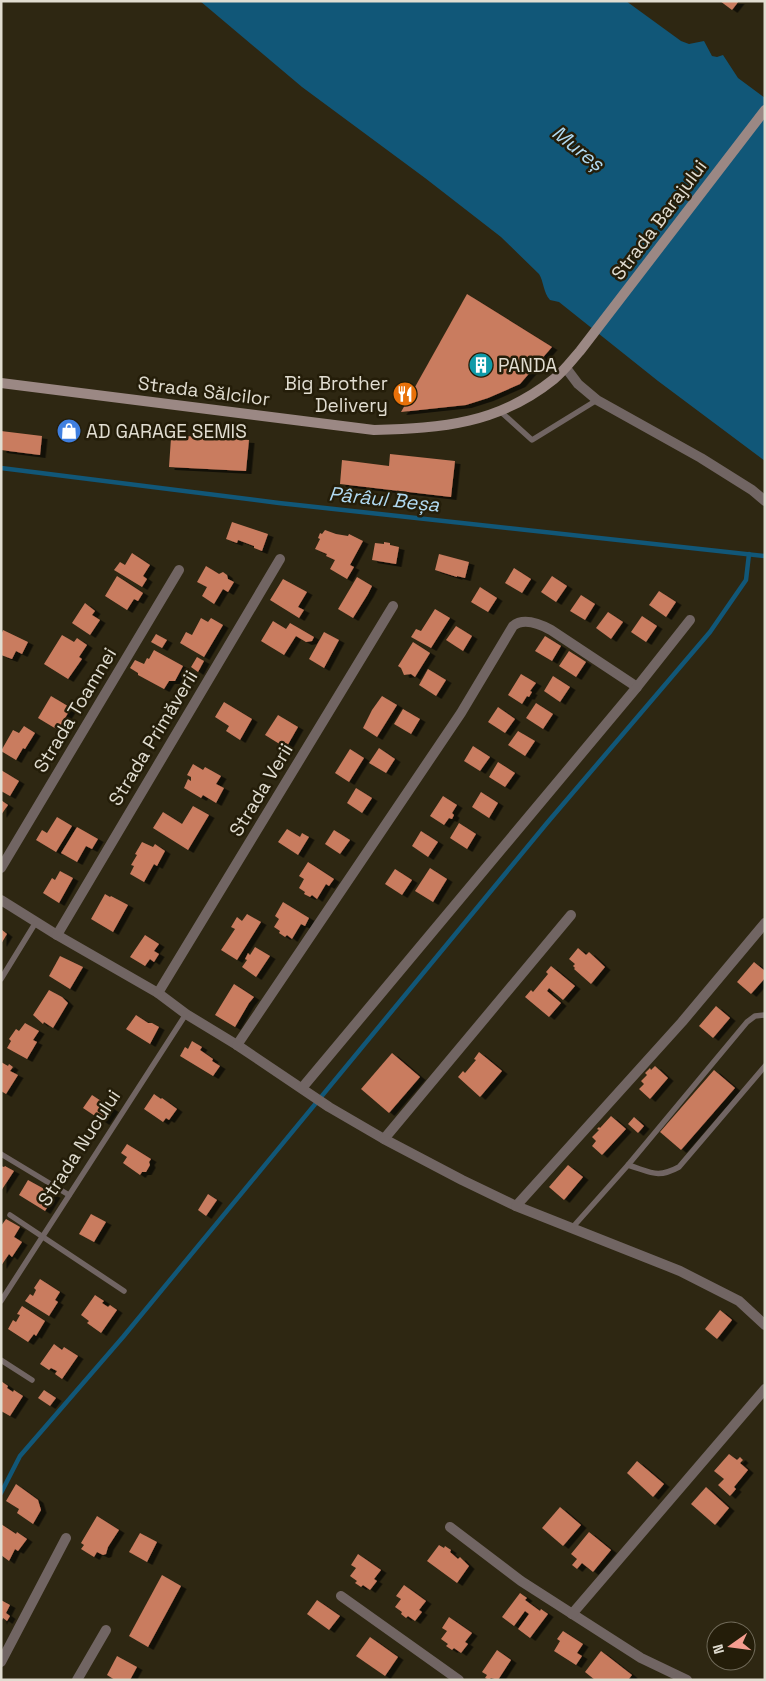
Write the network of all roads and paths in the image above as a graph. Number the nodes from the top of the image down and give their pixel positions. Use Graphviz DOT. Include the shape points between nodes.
graph roads {
  1 [pos="765,110"];
  2 [pos="566,368"];
  3 [pos="1,383"];
  4 [pos="597,400"];
  5 [pos="501,412"];
  6 [pos="765,500"];
  7 [pos="280,559"];
  8 [pos="179,570"];
  9 [pos="394,606"];
  10 [pos="690,620"];
  11 [pos="637,687"];
  12 [pos="1,868"];
  13 [pos="1,900"];
  14 [pos="571,916"];
  15 [pos="36,922"];
  16 [pos="765,923"];
  17 [pos="56,934"];
  18 [pos="1,979"];
  19 [pos="158,993"];
  20 [pos="186,1014"];
  21 [pos="765,1015"];
  22 [pos="236,1045"];
  23 [pos="765,1066"];
  24 [pos="307,1091"];
  25 [pos="384,1139"];
  26 [pos="1,1154"];
  27 [pos="628,1165"];
  28 [pos="70,1195"];
  29 [pos="516,1206"];
  30 [pos="10,1215"];
  31 [pos="572,1228"];
  32 [pos="43,1236"];
  33 [pos="124,1291"];
  34 [pos="1,1301"];
  35 [pos="765,1325"];
  36 [pos="1,1360"];
  37 [pos="32,1380"];
  38 [pos="765,1389"];
  39 [pos="450,1527"];
  40 [pos="66,1538"];
  41 [pos="341,1596"];
  42 [pos="572,1614"];
  43 [pos="106,1630"];
  44 [pos="1,1662"];
  45 [pos="78,1680"];
  46 [pos="459,1680"];
  47 [pos="687,1680"];
  1 -- 2 [label="main road, Strada Barajului"];
  2 -- 4 [label="street" via="578,384"];
  2 -- 5 [label="main road, Strada Sălcilor" via="523,401"];
  3 -- 5 [label="main road, Strada Sălcilor" via="374,430 427,428 478,420"];
  4 -- 5 [label="lane" via="532,440"];
  4 -- 6 [label="street" via="701,458"];
  7 -- 17 [label="street, Strada Primăverii"];
  8 -- 12 [label="street, Strada Toamnei"];
  9 -- 19 [label="street, Strada Verii"];
  10 -- 11 [label="street"];
  11 -- 22 [label="street" via="538,623 517,623 513,626 461,713"];
  11 -- 24 [label="street"];
  13 -- 15 [label="street"];
  14 -- 25 [label="street"];
  15 -- 17 [label="street"];
  15 -- 18 [label="lane"];
  16 -- 29 [label="street" via="682,1022"];
  17 -- 19 [label="street"];
  19 -- 20 [label="street"];
  20 -- 22 [label="street"];
  20 -- 28 [label="lane, Strada Nucului"];
  21 -- 27 [label="lane" via="755,1016 747,1022"];
  22 -- 24 [label="street"];
  23 -- 27 [label="lane" via="680,1167 659,1175"];
  24 -- 25 [label="street"];
  25 -- 29 [label="street"];
  26 -- 28 [label="lane"];
  27 -- 31 [label="lane"];
  28 -- 32 [label="lane, Strada Nucului"];
  29 -- 31 [label="street"];
  30 -- 32 [label="lane"];
  31 -- 35 [label="street" via="688,1275 738,1301"];
  32 -- 33 [label="lane"];
  32 -- 34 [label="lane, Strada Nucului"];
  36 -- 37 [label="lane"];
  38 -- 42 [label="street"];
  39 -- 42 [label="street" via="521,1581"];
  40 -- 44 [label="street"];
  41 -- 46 [label="street"];
  42 -- 47 [label="street" via="640,1658"];
  43 -- 45 [label="street"];
}
